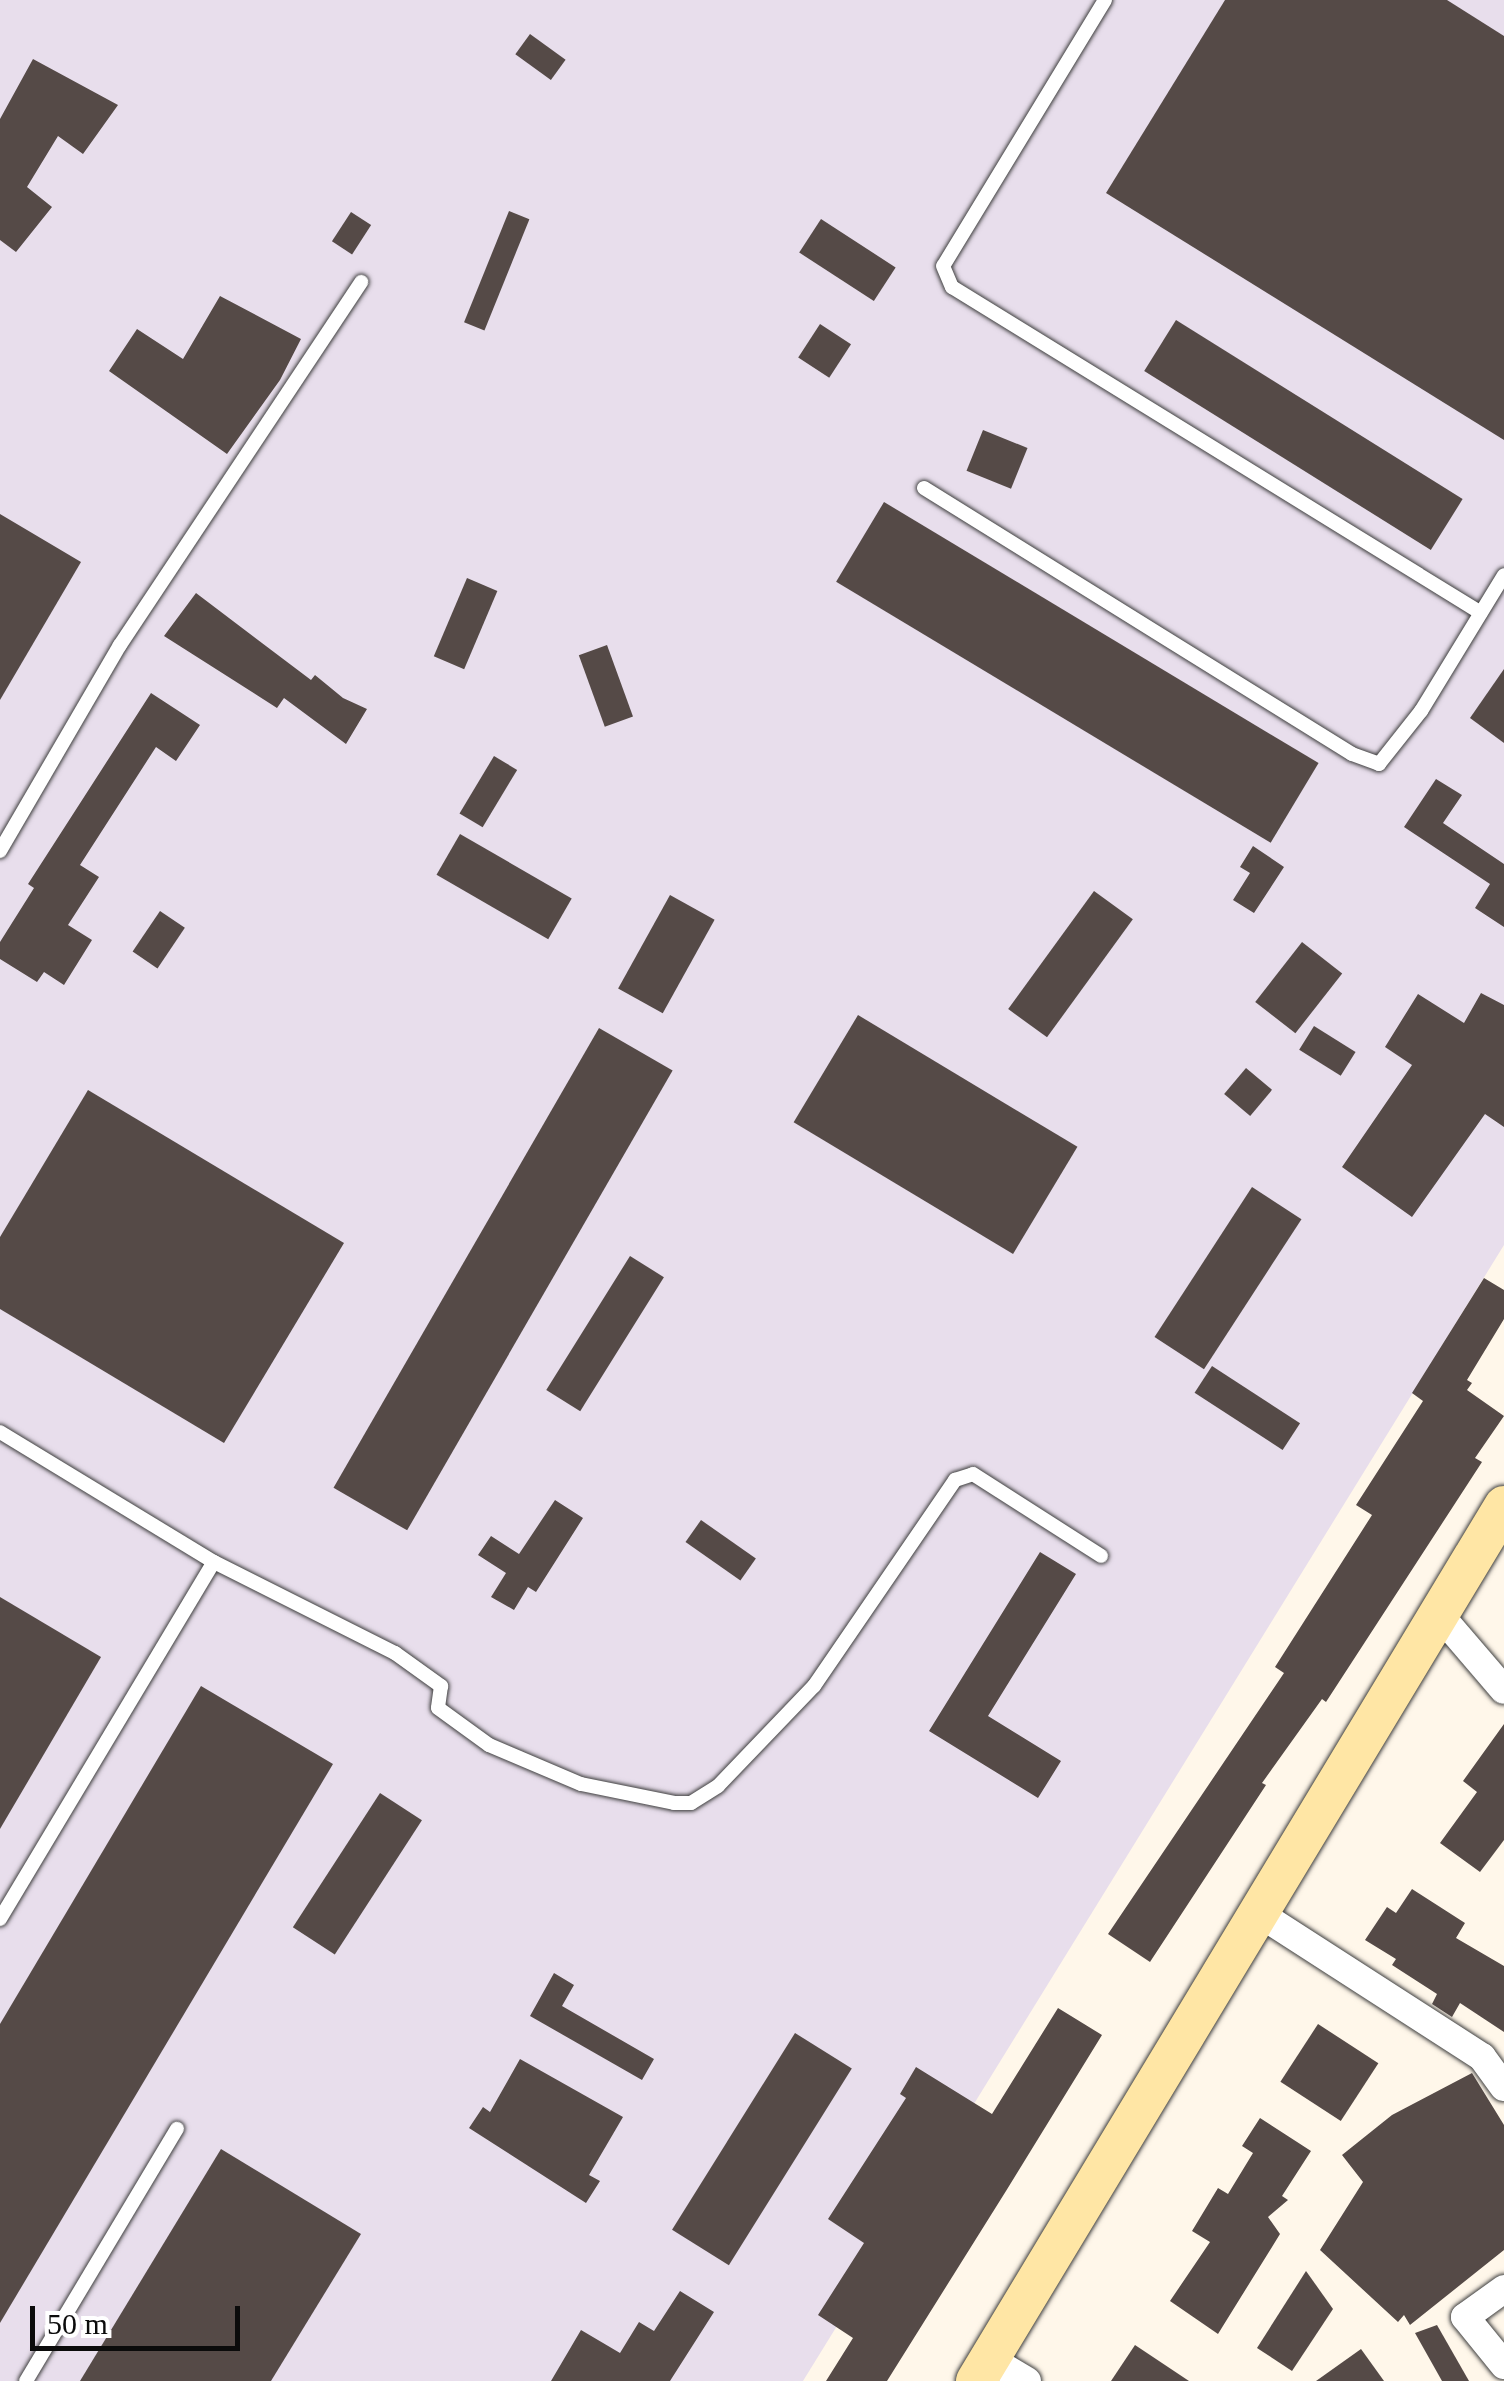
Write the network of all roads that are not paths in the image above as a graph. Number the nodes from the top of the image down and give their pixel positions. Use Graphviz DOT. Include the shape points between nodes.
graph roads {
  1 [pos="1105,0"];
  2 [pos="362,282"];
  3 [pos="924,488"];
  4 [pos="1504,574"];
  5 [pos="1481,613"];
  6 [pos="0,850"];
  7 [pos="0,1432"];
  8 [pos="1504,1506"];
  9 [pos="1101,1556"];
  10 [pos="214,1562"];
  11 [pos="1438,1613"];
  12 [pos="1504,1690"];
  13 [pos="1260,1914"];
  14 [pos="0,1919"];
  15 [pos="1504,2088"];
  16 [pos="177,2129"];
  17 [pos="1504,2290"];
  18 [pos="1504,2365"];
  19 [pos="983,2370"];
  20 [pos="26,2381"];
  21 [pos="1027,2381"];
  1 -- 5 [label="lane" via="943,266 952,286"];
  2 -- 6 [label="lane" via="120,645"];
  3 -- 5 [label="lane" via="1352,754 1379,764 1421,711"];
  4 -- 5 [label="lane"];
  7 -- 10 [label="lane"];
  8 -- 11 [label="main road"];
  9 -- 10 [label="lane" via="973,1474 956,1480 814,1686 718,1786 691,1803 581,1784 489,1745 438,1708 441,1686 395,1653"];
  10 -- 14 [label="lane"];
  11 -- 12 [label="street"];
  11 -- 13 [label="main road"];
  13 -- 15 [label="street" via="1482,2056"];
  13 -- 19 [label="main road"];
  16 -- 20 [label="lane"];
  17 -- 18 [label="street" via="1464,2317"];
  19 -- 21 [label="street"];
}
